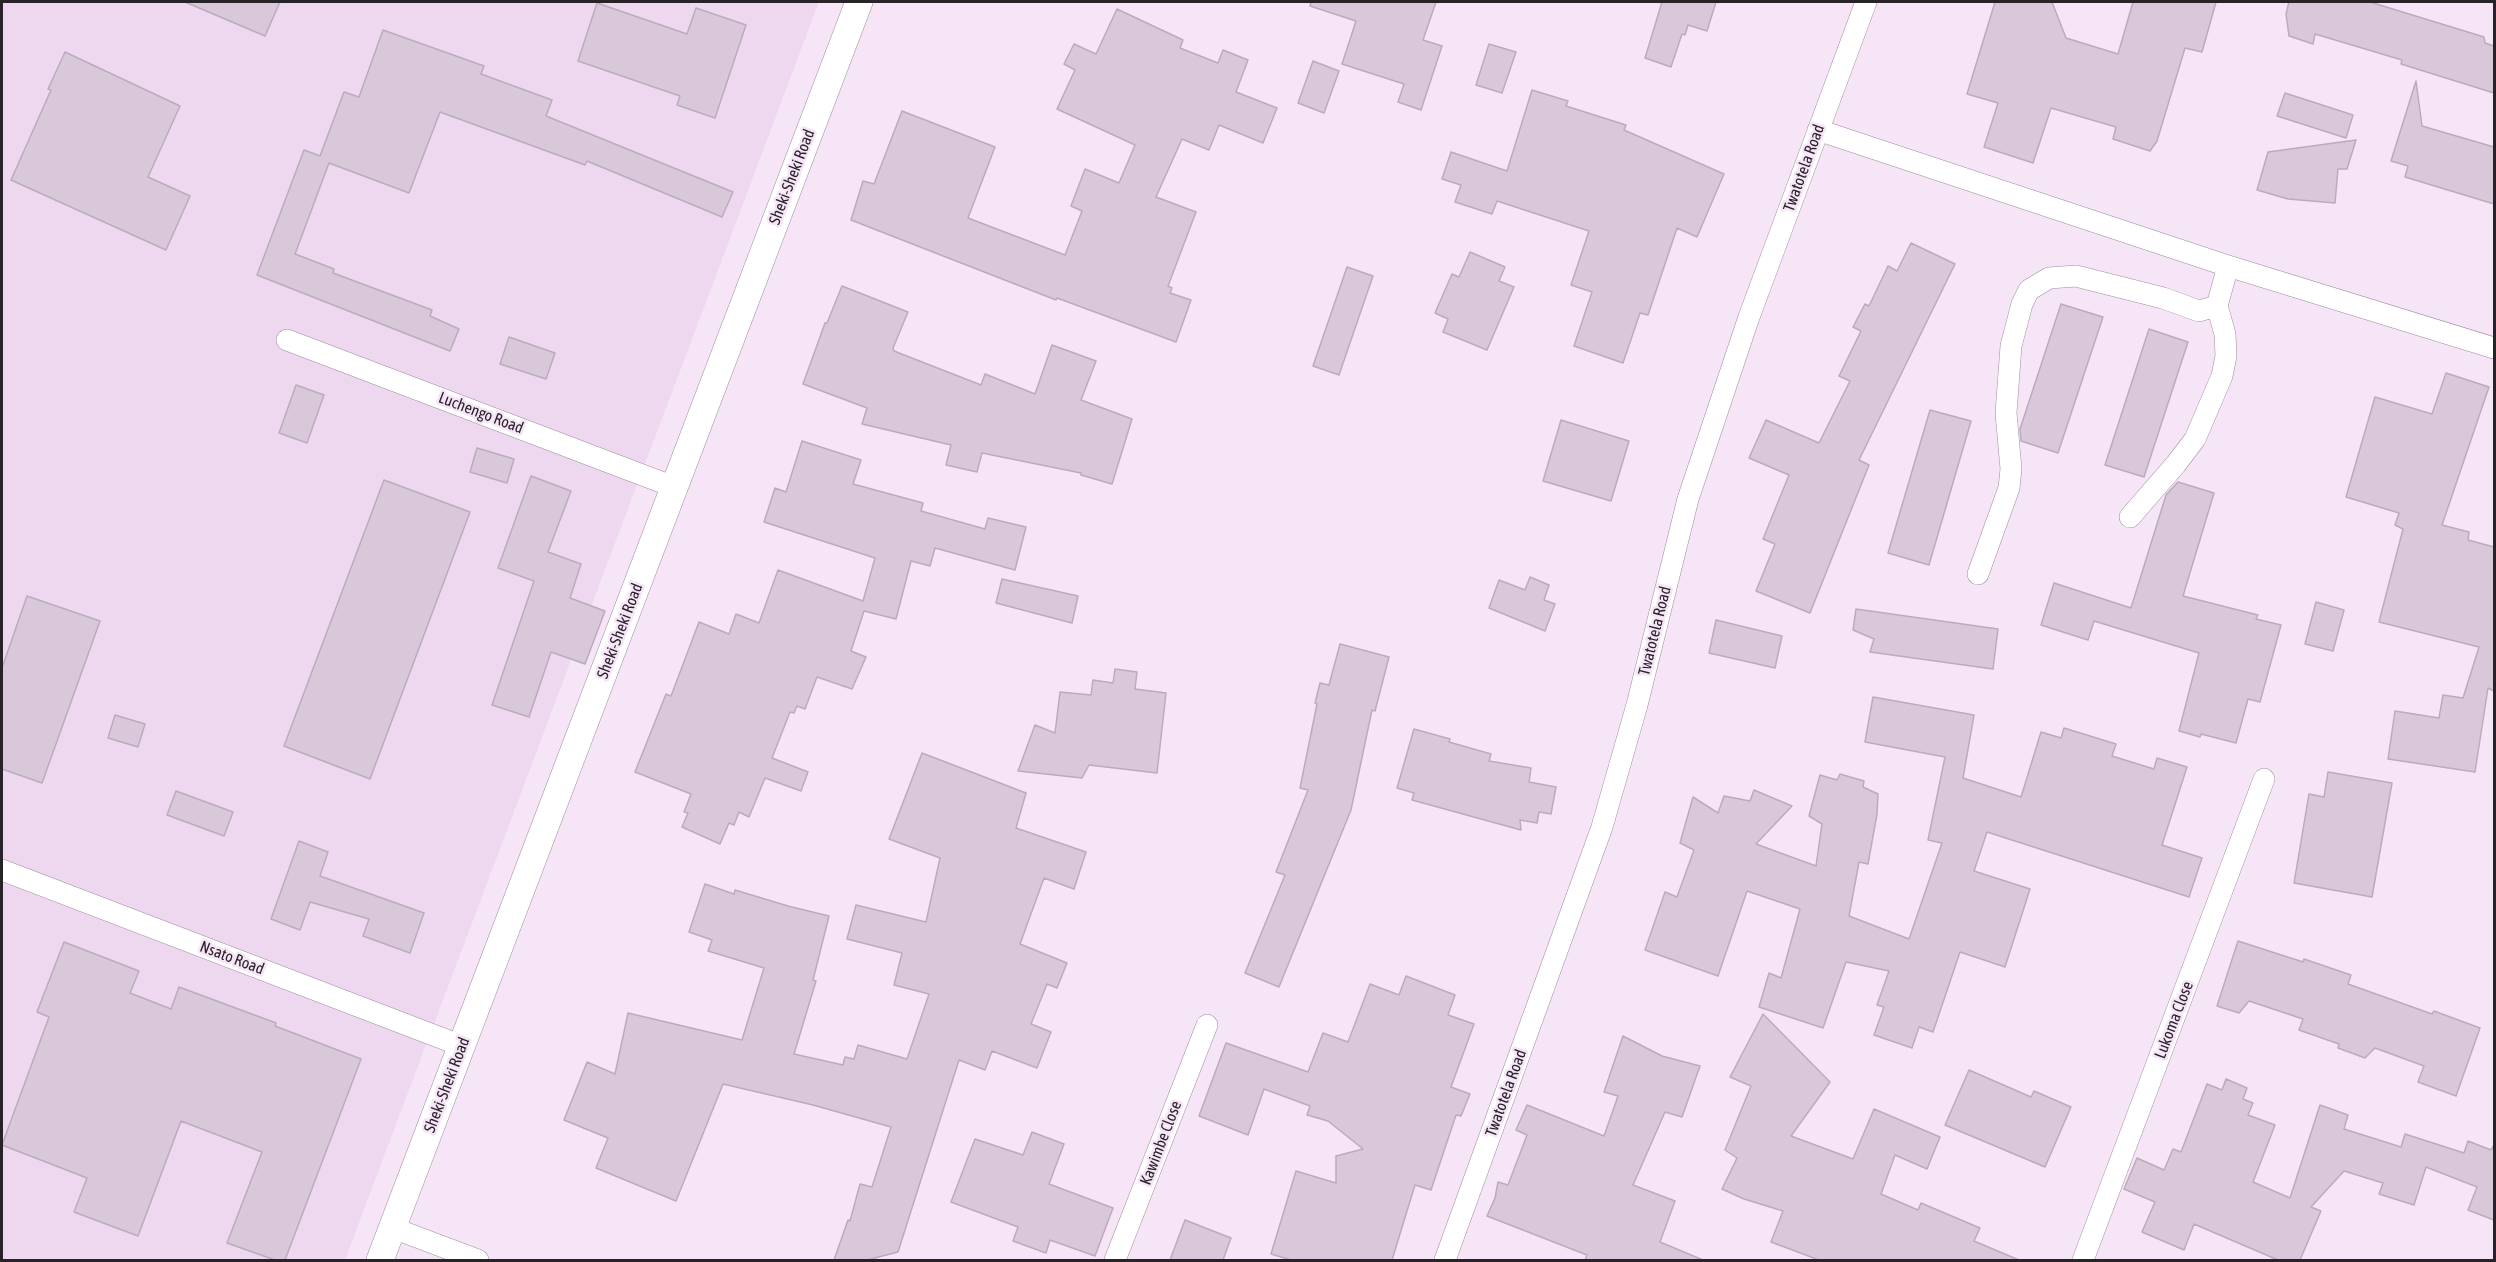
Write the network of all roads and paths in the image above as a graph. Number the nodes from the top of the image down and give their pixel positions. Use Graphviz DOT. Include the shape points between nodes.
graph roads {
  1 [pos="859,2"];
  2 [pos="1866,2"];
  3 [pos="1818,130"];
  4 [pos="2228,267"];
  5 [pos="2217,306"];
  6 [pos="287,340"];
  7 [pos="2494,348"];
  8 [pos="674,487"];
  9 [pos="2130,517"];
  10 [pos="1978,574"];
  11 [pos="2264,779"];
  12 [pos="2,870"];
  13 [pos="1207,1025"];
  14 [pos="462,1046"];
  15 [pos="393,1228"];
  16 [pos="380,1260"];
  17 [pos="478,1260"];
  18 [pos="1115,1260"];
  19 [pos="1445,1260"];
  20 [pos="2083,1260"];
  1 -- 8 [label="street, Sheki-Sheki Road"];
  2 -- 3 [label="street, Twatotela Road"];
  3 -- 4 [label="street"];
  3 -- 19 [label="street, Twatotela Road" via="1688,499 1602,827"];
  4 -- 5 [label="street"];
  4 -- 7 [label="street"];
  5 -- 9 [label="street" via="2225,334 2222,376 2195,438"];
  5 -- 10 [label="street" via="2199,311 2076,276 2049,278 2029,290 2011,346 2006,413 2009,489"];
  6 -- 8 [label="street, Luchengo Road"];
  8 -- 14 [label="street, Sheki-Sheki Road"];
  11 -- 20 [label="street, Lukoma Close"];
  12 -- 14 [label="street, Nsato Road"];
  13 -- 18 [label="street, Kawimbe Close"];
  14 -- 15 [label="street, Sheki-Sheki Road"];
  15 -- 16 [label="street, Sheki-Sheki Road"];
  15 -- 17 [label="street"];
}
